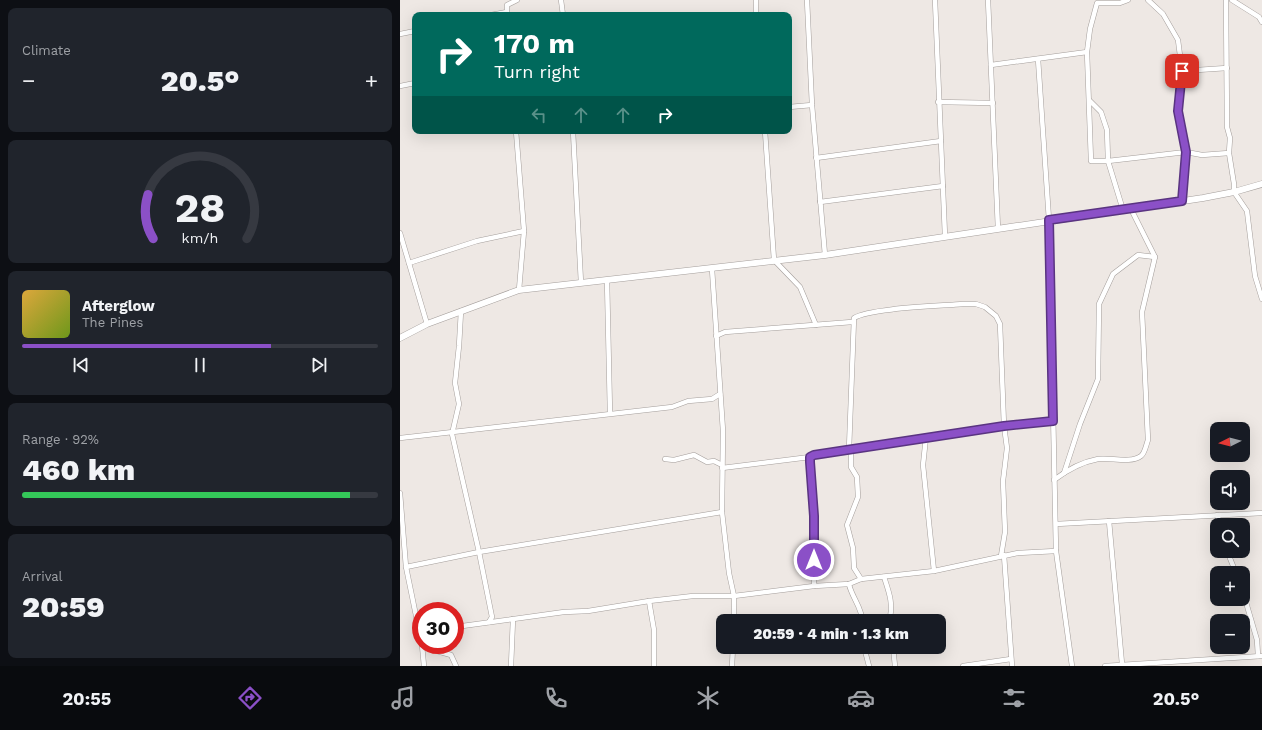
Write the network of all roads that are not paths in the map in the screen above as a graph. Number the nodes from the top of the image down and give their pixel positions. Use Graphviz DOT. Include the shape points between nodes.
graph roads {
  1 [pos="517,0"];
  2 [pos="561,0"];
  3 [pos="756,0"];
  4 [pos="806,0"];
  5 [pos="935,0"];
  6 [pos="988,0"];
  7 [pos="1128,0"];
  8 [pos="1148,0"];
  9 [pos="1226,0"];
  10 [pos="1232,0"];
  11 [pos="507,12"];
  12 [pos="563,12"];
  13 [pos="756,12"];
  14 [pos="1262,22"];
  15 [pos="412,32"];
  16 [pos="400,34"];
  17 [pos="1087,52"];
  18 [pos="1038,59"];
  19 [pos="991,65"];
  20 [pos="1227,68"];
  21 [pos="1182,71"];
  22 [pos="412,84"];
  23 [pos="400,86"];
  24 [pos="1090,101"];
  25 [pos="938,102"];
  26 [pos="993,103"];
  27 [pos="812,105"];
  28 [pos="792,107"];
  29 [pos="516,134"];
  30 [pos="573,134"];
  31 [pos="765,134"];
  32 [pos="941,141"];
  33 [pos="1186,152"];
  34 [pos="1229,153"];
  35 [pos="816,158"];
  36 [pos="1108,161"];
  37 [pos="1262,184"];
  38 [pos="943,186"];
  39 [pos="1234,192"];
  40 [pos="1182,201"];
  41 [pos="820,202"];
  42 [pos="1131,209"];
  43 [pos="1123,210"];
  44 [pos="1049,220"];
  45 [pos="998,229"];
  46 [pos="524,231"];
  47 [pos="400,233"];
  48 [pos="945,236"];
  49 [pos="825,254"];
  50 [pos="1155,257"];
  51 [pos="774,260"];
  52 [pos="409,263"];
  53 [pos="712,269"];
  54 [pos="607,280"];
  55 [pos="581,283"];
  56 [pos="519,290"];
  57 [pos="1262,299"];
  58 [pos="461,311"];
  59 [pos="852,322"];
  60 [pos="427,324"];
  61 [pos="816,325"];
  62 [pos="716,336"];
  63 [pos="400,338"];
  64 [pos="720,394"];
  65 [pos="610,413"];
  66 [pos="1053,421"];
  67 [pos="1004,426"];
  68 [pos="452,434"];
  69 [pos="926,437"];
  70 [pos="400,438"];
  71 [pos="850,449"];
  72 [pos="810,457"];
  73 [pos="665,459"];
  74 [pos="722,466"];
  75 [pos="1064,473"];
  76 [pos="1054,480"];
  77 [pos="400,493"];
  78 [pos="722,512"];
  79 [pos="1262,513"];
  80 [pos="1217,515"];
  81 [pos="1218,518"];
  82 [pos="1109,521"];
  83 [pos="1056,524"];
  84 [pos="1056,551"];
  85 [pos="479,552"];
  86 [pos="1002,556"];
  87 [pos="406,567"];
  88 [pos="934,571"];
  89 [pos="884,577"];
  90 [pos="861,579"];
  91 [pos="849,584"];
  92 [pos="814,586"];
  93 [pos="734,596"];
  94 [pos="650,601"];
  95 [pos="414,602"];
  96 [pos="1247,606"];
  97 [pos="734,614"];
  98 [pos="860,614"];
  99 [pos="891,614"];
  100 [pos="513,619"];
  101 [pos="489,622"];
  102 [pos="464,626"];
  103 [pos="423,654"];
  104 [pos="448,654"];
  105 [pos="733,654"];
  106 [pos="866,654"];
  107 [pos="894,654"];
  108 [pos="1260,656"];
  109 [pos="1011,659"];
  110 [pos="1122,664"];
  111 [pos="424,666"];
  112 [pos="456,666"];
  113 [pos="511,666"];
  114 [pos="654,666"];
  115 [pos="732,666"];
  116 [pos="869,666"];
  117 [pos="895,666"];
  118 [pos="963,666"];
  119 [pos="1012,666"];
  120 [pos="1072,666"];
  121 [pos="1105,666"];
  1 -- 11 [label="street" via="507,4"];
  2 -- 12 [label="street"];
  3 -- 13 [label="street"];
  4 -- 27 [label="street"];
  5 -- 25 [label="street"];
  6 -- 19 [label="street"];
  7 -- 17 [label="street" via="1120,3 1097,3"];
  8 -- 21 [label="street" via="1163,14 1178,40"];
  9 -- 20 [label="street"];
  10 -- 14 [label="street" via="1260,17"];
  15 -- 16 [label="street"];
  17 -- 18 [label="street"];
  17 -- 24 [label="street"];
  18 -- 19 [label="street"];
  18 -- 44 [label="street"];
  19 -- 26 [label="street"];
  20 -- 21 [label="street"];
  20 -- 34 [label="street"];
  21 -- 33 [label="street" via="1178,111"];
  22 -- 23 [label="street"];
  24 -- 36 [label="street" via="1101,112 1106,130"];
  24 -- 36 [label="street" via="1091,161"];
  25 -- 26 [label="street"];
  25 -- 32 [label="street"];
  26 -- 45 [label="street"];
  27 -- 28 [label="street"];
  27 -- 35 [label="street"];
  29 -- 46 [label="street"];
  30 -- 55 [label="street"];
  31 -- 51 [label="street"];
  32 -- 35 [label="street"];
  32 -- 38 [label="street"];
  33 -- 34 [label="street" via="1202,155"];
  33 -- 36 [label="street"];
  33 -- 40 [label="street"];
  34 -- 39 [label="street"];
  35 -- 41 [label="street"];
  36 -- 43 [label="street"];
  37 -- 39 [label="street"];
  38 -- 41 [label="street"];
  38 -- 48 [label="street"];
  39 -- 40 [label="street"];
  39 -- 57 [label="street" via="1246,211 1255,276"];
  40 -- 42 [label="street"];
  41 -- 49 [label="street"];
  42 -- 43 [label="street"];
  42 -- 50 [label="street"];
  43 -- 44 [label="street"];
  44 -- 45 [label="street"];
  44 -- 66 [label="street"];
  45 -- 48 [label="street"];
  46 -- 52 [label="street" via="477,241"];
  46 -- 56 [label="street"];
  47 -- 52 [label="street"];
  48 -- 49 [label="street"];
  49 -- 51 [label="street"];
  50 -- 75 [label="street" via="1138,255 1113,274 1099,304 1098,380"];
  50 -- 75 [label="street" via="1151,265 1142,312 1148,440 1144,452 1133,459 1099,459 1085,462"];
  51 -- 53 [label="street"];
  51 -- 61 [label="street" via="800,287"];
  52 -- 60 [label="street"];
  53 -- 54 [label="street"];
  53 -- 62 [label="street"];
  54 -- 55 [label="street"];
  54 -- 65 [label="street"];
  55 -- 56 [label="street"];
  56 -- 58 [label="street"];
  58 -- 60 [label="street"];
  58 -- 68 [label="street" via="455,383 459,404"];
  59 -- 61 [label="street"];
  59 -- 67 [label="street" via="858,315 909,308 976,304 991,310 996,316 1001,333"];
  59 -- 71 [label="street"];
  60 -- 63 [label="street"];
  61 -- 62 [label="street" via="725,332"];
  62 -- 64 [label="street"];
  64 -- 65 [label="street" via="712,399 688,401 672,408"];
  64 -- 74 [label="street"];
  65 -- 68 [label="street"];
  66 -- 67 [label="street"];
  66 -- 76 [label="street"];
  67 -- 69 [label="street"];
  67 -- 86 [label="street" via="1007,448 1003,481 1005,532"];
  68 -- 70 [label="street"];
  68 -- 85 [label="street"];
  69 -- 71 [label="street"];
  69 -- 88 [label="street" via="923,465"];
  71 -- 72 [label="street"];
  71 -- 90 [label="street" via="851,467 857,477 858,497 847,525 853,548 854,568"];
  72 -- 74 [label="street"];
  72 -- 92 [label="street" via="814,516"];
  73 -- 74 [label="street" via="674,460 694,455"];
  74 -- 78 [label="street"];
  75 -- 76 [label="street"];
  76 -- 83 [label="street"];
  77 -- 87 [label="street"];
  78 -- 85 [label="street"];
  78 -- 93 [label="street"];
  79 -- 80 [label="street"];
  80 -- 81 [label="street"];
  80 -- 82 [label="street"];
  82 -- 83 [label="street"];
  82 -- 110 [label="street"];
  83 -- 84 [label="street"];
  84 -- 86 [label="street"];
  84 -- 120 [label="street"];
  85 -- 87 [label="street"];
  85 -- 101 [label="street" via="492,617"];
  86 -- 88 [label="street"];
  86 -- 109 [label="street"];
  87 -- 95 [label="street"];
  88 -- 89 [label="street"];
  89 -- 90 [label="street"];
  89 -- 99 [label="street" via="891,598"];
  90 -- 91 [label="street"];
  91 -- 92 [label="street"];
  91 -- 98 [label="street"];
  92 -- 93 [label="street"];
  93 -- 94 [label="street" via="693,596"];
  93 -- 97 [label="street"];
  94 -- 100 [label="street"];
  94 -- 114 [label="street" via="654,630"];
  96 -- 108 [label="street"];
  100 -- 101 [label="street"];
  100 -- 113 [label="street"];
  101 -- 102 [label="street"];
  103 -- 111 [label="street"];
  104 -- 112 [label="street" via="451,655"];
  105 -- 115 [label="street"];
  106 -- 116 [label="street"];
  107 -- 117 [label="street"];
  108 -- 110 [label="street"];
  109 -- 118 [label="street"];
  109 -- 119 [label="street"];
  110 -- 121 [label="street"];
}
